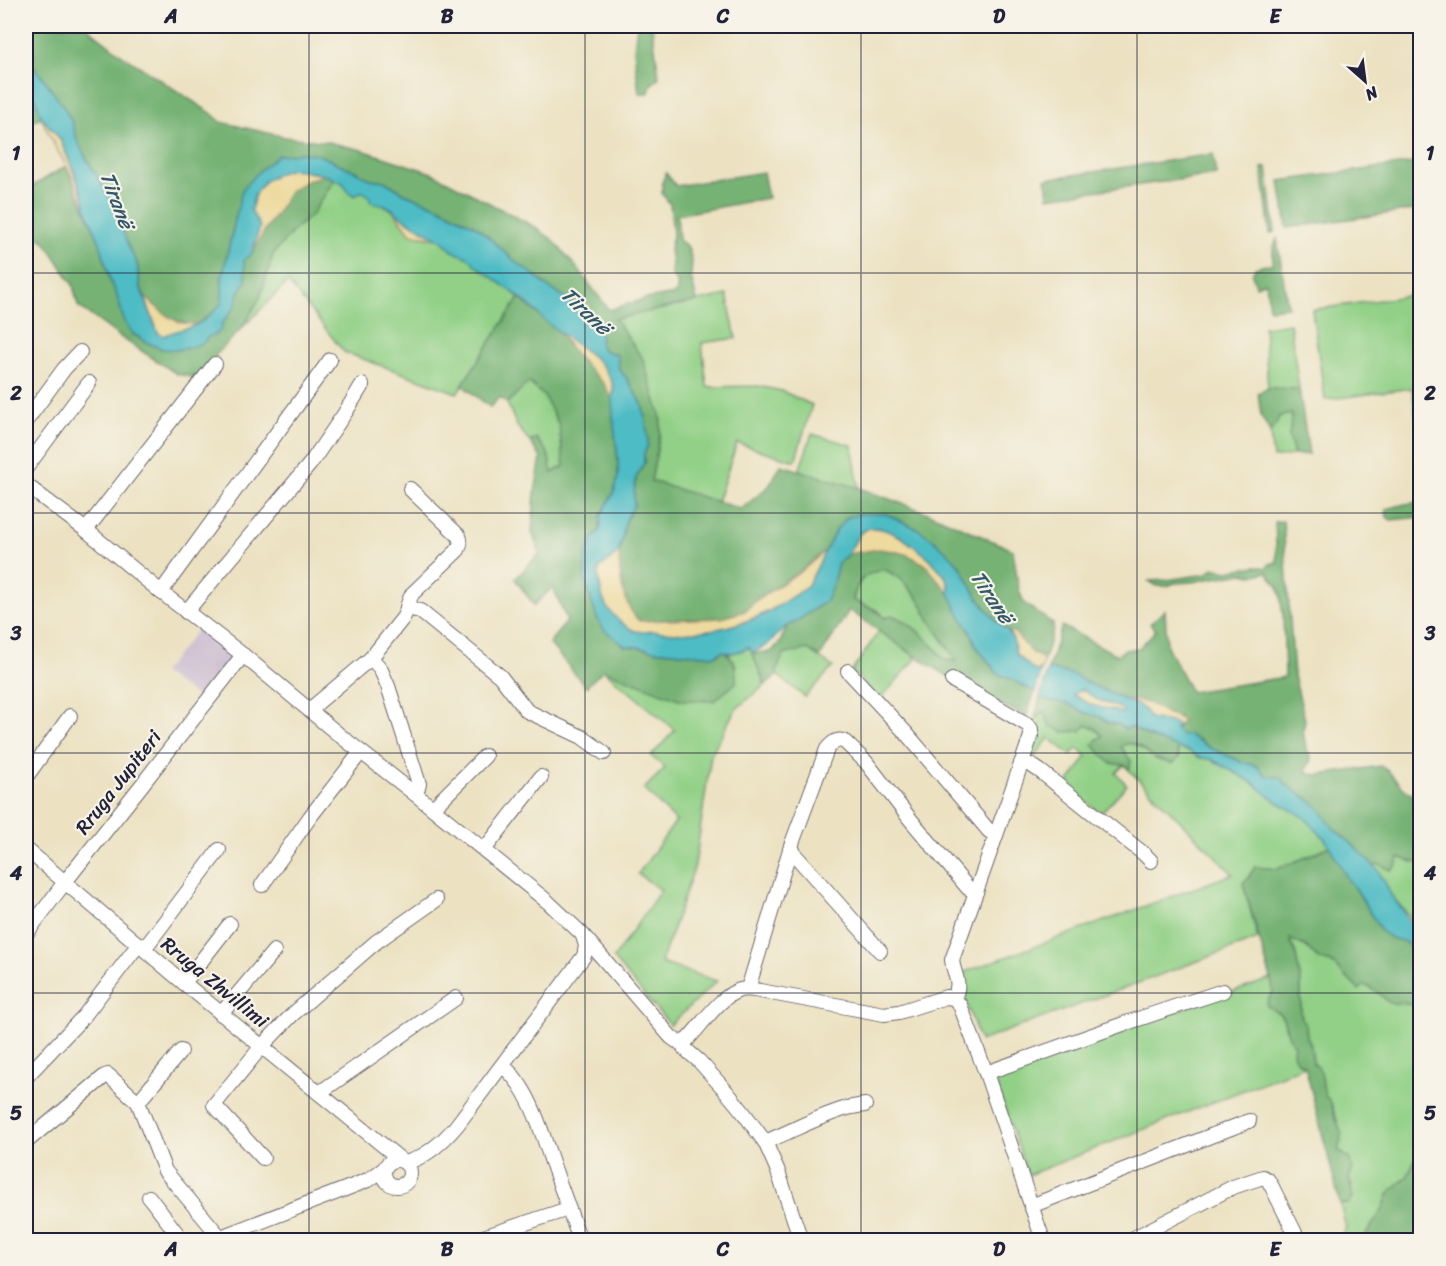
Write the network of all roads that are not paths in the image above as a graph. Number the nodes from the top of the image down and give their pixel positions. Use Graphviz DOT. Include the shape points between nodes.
graph roads {
  1 [pos="80,352"];
  2 [pos="330,360"];
  3 [pos="215,364"];
  4 [pos="89,383"];
  5 [pos="362,385"];
  6 [pos="26,421"];
  7 [pos="26,468"];
  8 [pos="26,485"];
  9 [pos="410,489"];
  10 [pos="87,530"];
  11 [pos="161,592"];
  12 [pos="407,608"];
  13 [pos="186,612"];
  14 [pos="243,655"];
  15 [pos="371,658"];
  16 [pos="848,671"];
  17 [pos="952,680"];
  18 [pos="310,711"];
  19 [pos="70,716"];
  20 [pos="361,752"];
  21 [pos="604,753"];
  22 [pos="485,756"];
  23 [pos="1021,762"];
  24 [pos="26,777"];
  25 [pos="541,777"];
  26 [pos="415,794"];
  27 [pos="433,808"];
  28 [pos="996,835"];
  29 [pos="790,846"];
  30 [pos="26,849"];
  31 [pos="219,850"];
  32 [pos="484,850"];
  33 [pos="1151,861"];
  34 [pos="64,882"];
  35 [pos="262,885"];
  36 [pos="976,892"];
  37 [pos="436,900"];
  38 [pos="230,924"];
  39 [pos="26,934"];
  40 [pos="582,934"];
  41 [pos="141,947"];
  42 [pos="274,951"];
  43 [pos="880,951"];
  44 [pos="608,963"];
  45 [pos="578,964"];
  46 [pos="184,983"];
  47 [pos="748,989"];
  48 [pos="1223,991"];
  49 [pos="456,998"];
  50 [pos="954,998"];
  51 [pos="220,1014"];
  52 [pos="682,1042"];
  53 [pos="262,1046"];
  54 [pos="181,1051"];
  55 [pos="503,1066"];
  56 [pos="986,1073"];
  57 [pos="26,1077"];
  58 [pos="319,1093"];
  59 [pos="138,1102"];
  60 [pos="865,1105"];
  61 [pos="1249,1121"];
  62 [pos="26,1142"];
  63 [pos="765,1142"];
  64 [pos="263,1158"];
  65 [pos="398,1166"];
  66 [pos="353,1186"];
  67 [pos="392,1186"];
  68 [pos="149,1197"];
  69 [pos="1031,1206"];
  70 [pos="568,1209"];
  71 [pos="1295,1233"];
  72 [pos="215,1239"];
  73 [pos="182,1240"];
  74 [pos="474,1240"];
  75 [pos="580,1240"];
  76 [pos="801,1240"];
  77 [pos="1043,1240"];
  78 [pos="1130,1240"];
  1 -- 6 [label="street"];
  2 -- 11 [label="street"];
  3 -- 10 [label="street"];
  4 -- 7 [label="street"];
  5 -- 13 [label="street" via="310,464"];
  8 -- 10 [label="street"];
  9 -- 12 [label="street" via="459,536 461,545 413,593"];
  10 -- 11 [label="street"];
  11 -- 13 [label="street"];
  12 -- 15 [label="street"];
  12 -- 21 [label="street" via="420,611 500,676 526,711 582,737"];
  13 -- 14 [label="street"];
  14 -- 18 [label="street"];
  14 -- 34 [label="street, Rruga Jupiteri"];
  15 -- 18 [label="street"];
  15 -- 26 [label="street" via="388,686 419,784"];
  16 -- 28 [label="street"];
  17 -- 23 [label="street" via="1028,725 1031,736"];
  18 -- 20 [label="street"];
  19 -- 24 [label="street"];
  20 -- 26 [label="street"];
  20 -- 35 [label="street"];
  22 -- 27 [label="street"];
  23 -- 28 [label="street"];
  23 -- 33 [label="street" via="1040,771"];
  25 -- 32 [label="street"];
  26 -- 27 [label="street"];
  27 -- 32 [label="street"];
  28 -- 36 [label="street"];
  29 -- 36 [label="street" via="827,749 841,740 866,762 968,888"];
  29 -- 43 [label="street"];
  29 -- 47 [label="street"];
  30 -- 34 [label="street, Rruga Zhvillimi"];
  31 -- 41 [label="street"];
  32 -- 40 [label="street"];
  34 -- 39 [label="street, Rruga Jupiteri"];
  34 -- 41 [label="street, Rruga Zhvillimi"];
  36 -- 50 [label="street" via="952,960 958,982"];
  37 -- 53 [label="street" via="376,942"];
  38 -- 46 [label="street"];
  40 -- 44 [label="street"];
  40 -- 45 [label="street" via="586,951"];
  41 -- 46 [label="street, Rruga Zhvillimi"];
  41 -- 57 [label="street" via="84,1016"];
  42 -- 51 [label="street"];
  44 -- 45 [label="street" via="596,956"];
  44 -- 52 [label="street" via="674,1039"];
  45 -- 55 [label="street"];
  46 -- 51 [label="street, Rruga Zhvillimi"];
  47 -- 50 [label="street" via="884,1014"];
  47 -- 52 [label="street" via="729,996"];
  48 -- 56 [label="street"];
  49 -- 58 [label="street"];
  50 -- 56 [label="street"];
  51 -- 53 [label="street, Rruga Zhvillimi"];
  52 -- 63 [label="street"];
  53 -- 58 [label="street, Rruga Zhvillimi"];
  53 -- 64 [label="street" via="214,1105"];
  54 -- 59 [label="street"];
  55 -- 65 [label="street" via="443,1142 418,1159"];
  55 -- 70 [label="street" via="516,1079 535,1115"];
  56 -- 69 [label="street"];
  58 -- 65 [label="street, Rruga Zhvillimi" via="380,1144"];
  59 -- 62 [label="street" via="105,1076"];
  59 -- 72 [label="street" via="165,1171"];
  60 -- 63 [label="street" via="817,1118"];
  61 -- 69 [label="street"];
  63 -- 76 [label="street"];
  65 -- 66 [label="street"];
  65 -- 67 [label="street" via="384,1176"];
  65 -- 67 [label="street" via="408,1181"];
  66 -- 67 [label="street" via="375,1181"];
  66 -- 72 [label="street"];
  68 -- 73 [label="street"];
  69 -- 77 [label="street"];
  70 -- 74 [label="street"];
  70 -- 75 [label="street"];
  71 -- 78 [label="street" via="1263,1177 1233,1187"];
}
